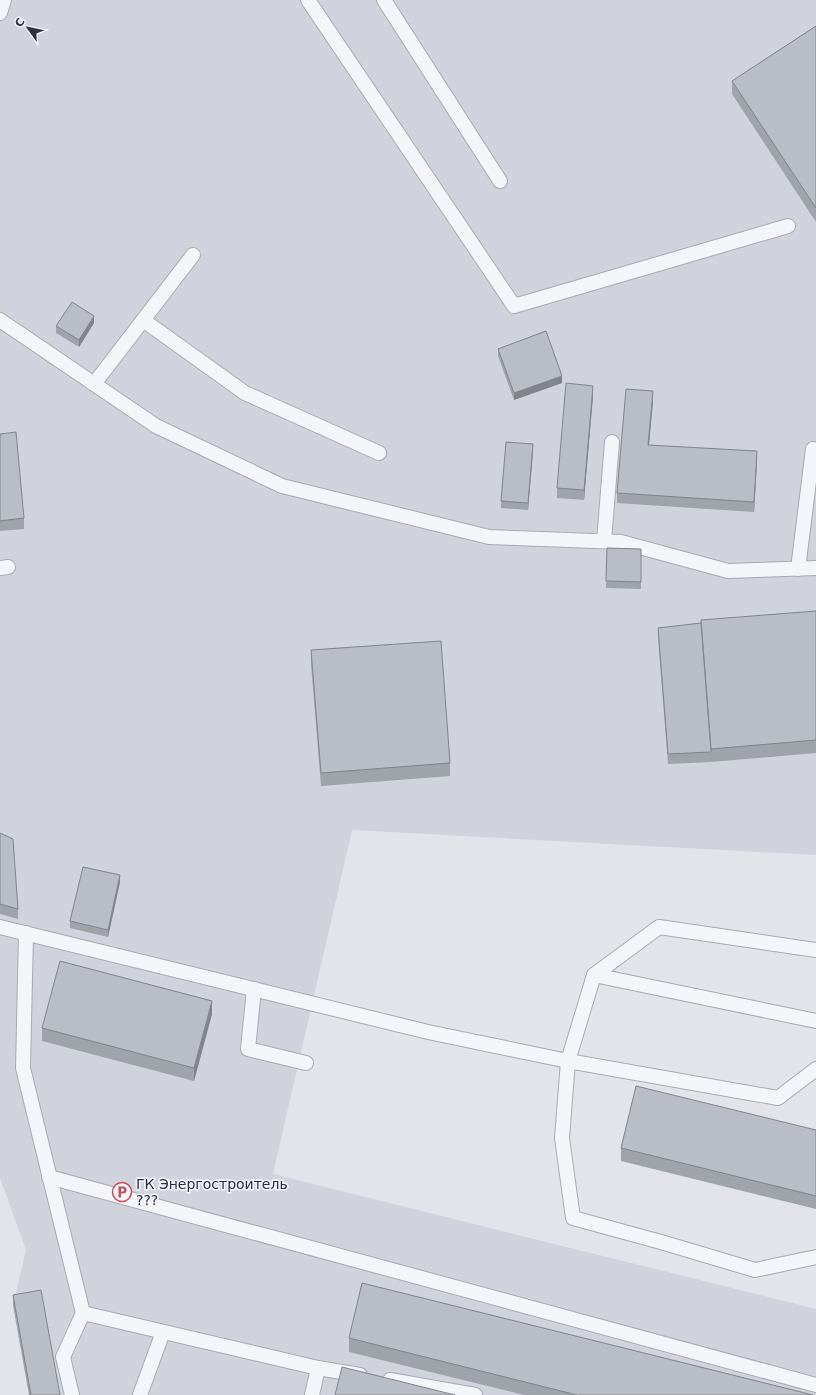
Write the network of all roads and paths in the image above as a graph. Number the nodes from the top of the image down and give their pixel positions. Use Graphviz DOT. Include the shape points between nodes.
graph roads {
  1 [pos="4,0"];
  2 [pos="308,0"];
  3 [pos="384,0"];
  4 [pos="0,13"];
  5 [pos="500,181"];
  6 [pos="788,226"];
  7 [pos="193,255"];
  8 [pos="0,320"];
  9 [pos="143,320"];
  10 [pos="94,384"];
  11 [pos="612,442"];
  12 [pos="813,449"];
  13 [pos="380,453"];
  14 [pos="604,541"];
  15 [pos="816,568"];
  16 [pos="798,569"];
  17 [pos="0,927"];
  18 [pos="26,933"];
  19 [pos="816,950"];
  20 [pos="594,975"];
  21 [pos="254,989"];
  22 [pos="816,1021"];
  23 [pos="568,1062"];
  24 [pos="306,1063"];
  25 [pos="816,1069"];
  26 [pos="49,1177"];
  27 [pos="816,1257"];
  28 [pos="82,1313"];
  29 [pos="164,1332"];
  30 [pos="318,1368"];
  31 [pos="816,1385"];
  32 [pos="142,1394"];
  33 [pos="72,1395"];
  34 [pos="312,1395"];
  35 [pos="475,1395"];
  1 -- 4 [label="lane"];
  2 -- 6 [label="lane" via="514,306"];
  3 -- 5 [label="lane"];
  7 -- 9 [label="lane"];
  8 -- 10 [label="lane"];
  9 -- 10 [label="lane"];
  9 -- 13 [label="lane" via="245,393"];
  10 -- 14 [label="lane" via="156,426 282,486 489,537"];
  11 -- 14 [label="lane"];
  12 -- 16 [label="lane"];
  14 -- 16 [label="lane" via="621,542 728,570"];
  15 -- 16 [label="lane"];
  17 -- 18 [label="lane"];
  18 -- 21 [label="lane"];
  18 -- 26 [label="lane" via="23,1068"];
  19 -- 20 [label="lane" via="659,927"];
  20 -- 22 [label="lane"];
  20 -- 23 [label="lane"];
  21 -- 23 [label="lane" via="428,1032"];
  21 -- 24 [label="lane" via="248,1049"];
  23 -- 25 [label="lane" via="778,1098"];
  23 -- 27 [label="lane" via="562,1138 573,1218 755,1270"];
  26 -- 28 [label="lane"];
  26 -- 31 [label="lane"];
  28 -- 29 [label="lane"];
  28 -- 33 [label="lane" via="63,1357"];
  29 -- 30 [label="lane"];
  29 -- 32 [label="lane"];
  30 -- 34 [label="lane"];
  30 -- 35 [label="lane"];
}
